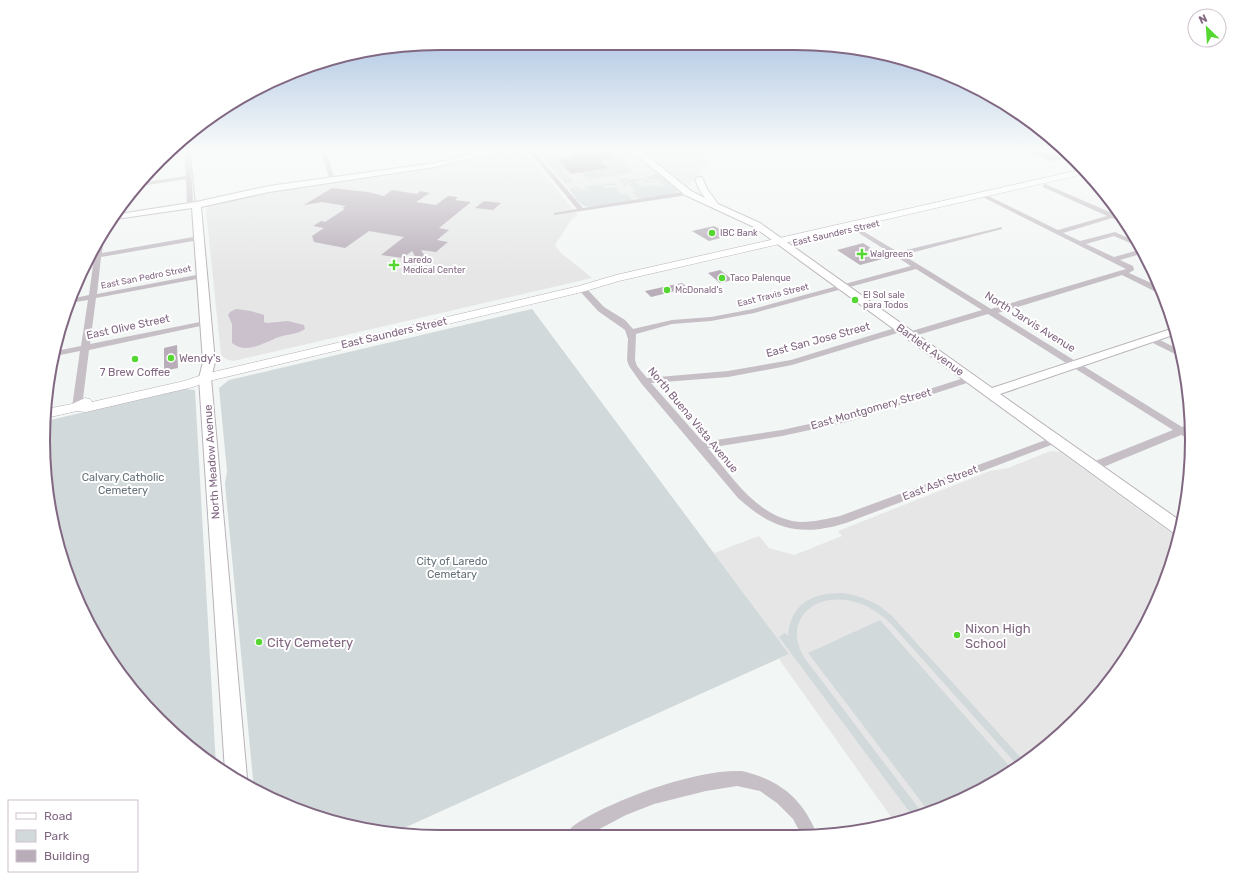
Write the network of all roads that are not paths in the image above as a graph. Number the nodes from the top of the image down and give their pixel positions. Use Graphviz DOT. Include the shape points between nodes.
graph roads {
  1 [pos="189,191"];
  2 [pos="259,191"];
  3 [pos="566,191"];
  4 [pos="686,191"];
  5 [pos="705,191"];
  6 [pos="1006,191"];
  7 [pos="1015,191"];
  8 [pos="1057,191"];
  9 [pos="688,193"];
  10 [pos="986,196"];
  11 [pos="196,205"];
  12 [pos="717,206"];
  13 [pos="919,209"];
  14 [pos="582,210"];
  15 [pos="1112,213"];
  16 [pos="556,214"];
  17 [pos="121,216"];
  18 [pos="1114,216"];
  19 [pos="898,219"];
  20 [pos="1000,228"];
  21 [pos="856,229"];
  22 [pos="1058,232"];
  23 [pos="198,238"];
  24 [pos="1131,241"];
  25 [pos="782,243"];
  26 [pos="1080,243"];
  27 [pos="1106,248"];
  28 [pos="1096,251"];
  29 [pos="1137,253"];
  30 [pos="898,254"];
  31 [pos="96,256"];
  32 [pos="1113,260"];
  33 [pos="94,261"];
  34 [pos="917,267"];
  35 [pos="1127,270"];
  36 [pos="202,276"];
  37 [pos="1152,285"];
  38 [pos="843,288"];
  39 [pos="582,289"];
  40 [pos="93,297"];
  41 [pos="77,300"];
  42 [pos="990,312"];
  43 [pos="205,323"];
  44 [pos="632,332"];
  45 [pos="905,332"];
  46 [pos="1170,333"];
  47 [pos="1152,339"];
  48 [pos="86,348"];
  49 [pos="1175,351"];
  50 [pos="60,353"];
  51 [pos="1076,365"];
  52 [pos="205,378"];
  53 [pos="970,379"];
  54 [pos="644,381"];
  55 [pos="989,393"];
  56 [pos="77,407"];
  57 [pos="51,413"];
  58 [pos="1185,429"];
  59 [pos="1055,440"];
  60 [pos="701,446"];
  61 [pos="1092,467"];
  62 [pos="824,525"];
  63 [pos="1176,526"];
  64 [pos="236,772"];
  65 [pos="581,830"];
  66 [pos="807,830"];
  1 -- 11 [label="street, North Meadow Avenue" via="190,204"];
  2 -- 11 [label="main road"];
  3 -- 14 [label="street"];
  4 -- 9 [label="main road, Bartlett Avenue"];
  5 -- 12 [label="main road"];
  6 -- 10 [label="main road, East Saunders Street"];
  7 -- 10 [label="main road, East Saunders Street"];
  8 -- 15 [label="street"];
  9 -- 12 [label="main road, Bartlett Avenue"];
  9 -- 14 [label="street"];
  10 -- 13 [label="main road, East Saunders Street"];
  10 -- 19 [label="main road, East Saunders Street"];
  10 -- 22 [label="street"];
  11 -- 17 [label="main road"];
  11 -- 23 [label="main road, North Meadow Avenue"];
  12 -- 25 [label="main road, Bartlett Avenue" via="757,225"];
  13 -- 19 [label="main road" via="918,212"];
  13 -- 25 [label="main road, East Saunders Street"];
  14 -- 16 [label="street"];
  18 -- 22 [label="street"];
  19 -- 21 [label="main road, East Saunders Street"];
  20 -- 30 [label="street"];
  21 -- 25 [label="main road, East Saunders Street"];
  21 -- 30 [label="street, North Jarvis Avenue"];
  22 -- 26 [label="street"];
  23 -- 31 [label="street"];
  23 -- 36 [label="main road, North Meadow Avenue"];
  24 -- 26 [label="street" via="1115,234"];
  25 -- 38 [label="main road, Bartlett Avenue"];
  25 -- 39 [label="main road, East Saunders Street" via="616,278"];
  26 -- 28 [label="street"];
  27 -- 28 [label="street"];
  28 -- 32 [label="street"];
  29 -- 32 [label="street"];
  30 -- 34 [label="street, North Jarvis Avenue"];
  32 -- 35 [label="street"];
  33 -- 40 [label="street"];
  34 -- 38 [label="street, East Travis Street"];
  34 -- 42 [label="street, North Jarvis Avenue"];
  35 -- 37 [label="street"];
  35 -- 42 [label="street, East San Jose Street"];
  36 -- 40 [label="street, East San Pedro Street"];
  36 -- 43 [label="main road, North Meadow Avenue"];
  38 -- 44 [label="street, East Travis Street" via="746,313 672,322"];
  38 -- 45 [label="main road, Bartlett Avenue"];
  39 -- 44 [label="street" via="600,308"];
  39 -- 52 [label="main road, East Saunders Street"];
  40 -- 41 [label="street, East San Pedro Street"];
  40 -- 48 [label="street"];
  42 -- 45 [label="street, East San Jose Street"];
  42 -- 51 [label="street, North Jarvis Avenue"];
  43 -- 48 [label="street, East Olive Street"];
  43 -- 52 [label="main road, North Meadow Avenue" via="208,362"];
  44 -- 54 [label="street, North Buena Vista Avenue" via="630,359"];
  45 -- 53 [label="main road, Bartlett Avenue"];
  45 -- 54 [label="street, East San Jose Street" via="792,362 728,374"];
  46 -- 47 [label="main road"];
  47 -- 49 [label="street"];
  47 -- 51 [label="main road"];
  48 -- 50 [label="street, East Olive Street"];
  48 -- 56 [label="street"];
  51 -- 55 [label="main road"];
  51 -- 58 [label="street, North Jarvis Avenue"];
  52 -- 56 [label="main road, East Saunders Street" via="86,408"];
  52 -- 64 [label="main road, North Meadow Avenue"];
  53 -- 55 [label="main road, Bartlett Avenue"];
  53 -- 60 [label="street, East Montgomery Street" via="847,419"];
  54 -- 60 [label="street, North Buena Vista Avenue"];
  55 -- 59 [label="main road, Bartlett Avenue"];
  56 -- 57 [label="main road, East Saunders Street"];
  58 -- 61 [label="street"];
  59 -- 61 [label="main road, Bartlett Avenue"];
  59 -- 62 [label="street, East Ash Street"];
  60 -- 62 [label="street, North Buena Vista Avenue" via="734,488 757,510 787,524"];
  61 -- 63 [label="main road, Bartlett Avenue"];
  65 -- 66 [label="street" via="642,800 688,786 740,779 771,788 786,799 798,813"];
}
